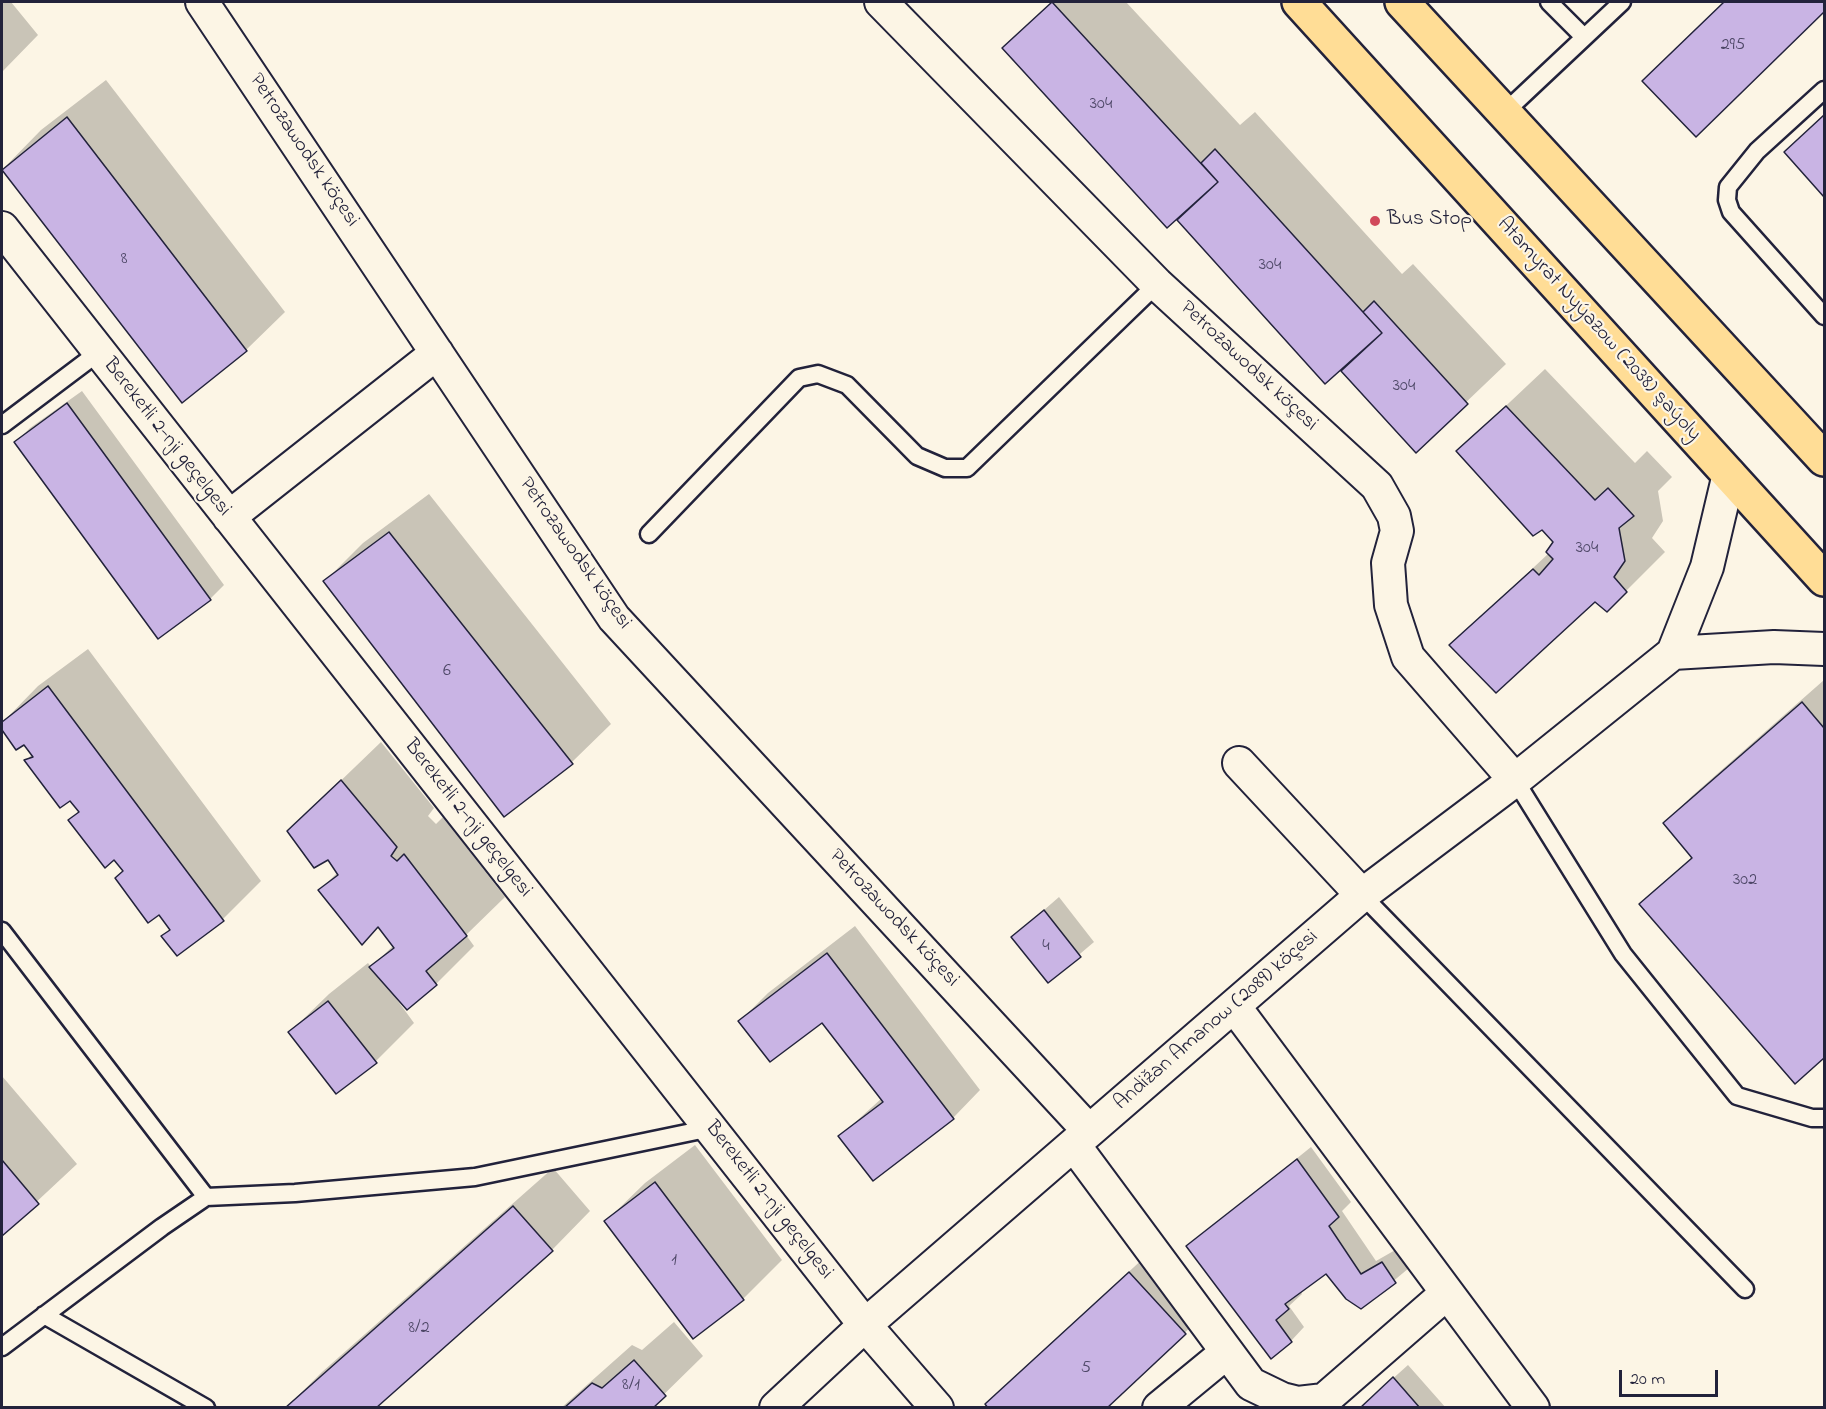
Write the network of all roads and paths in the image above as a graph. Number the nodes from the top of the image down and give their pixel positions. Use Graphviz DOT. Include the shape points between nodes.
graph roads {
  1 [pos="202,2"];
  2 [pos="881,2"];
  3 [pos="1299,2"];
  4 [pos="1402,2"];
  5 [pos="1549,2"];
  6 [pos="1622,2"];
  7 [pos="1584,37"];
  8 [pos="1824,90"];
  9 [pos="1504,112"];
  10 [pos="2,228"];
  11 [pos="1157,284"];
  12 [pos="1824,316"];
  13 [pos="99,352"];
  14 [pos="437,353"];
  15 [pos="2,424"];
  16 [pos="1824,459"];
  17 [pos="1729,474"];
  18 [pos="229,518"];
  19 [pos="649,534"];
  20 [pos="1824,579"];
  21 [pos="1824,649"];
  22 [pos="1673,653"];
  23 [pos="1239,763"];
  24 [pos="1515,780"];
  25 [pos="1362,895"];
  26 [pos="4,938"];
  27 [pos="1233,1006"];
  28 [pos="1824,1118"];
  29 [pos="711,1128"];
  30 [pos="1081,1138"];
  31 [pos="207,1197"];
  32 [pos="1745,1289"];
  33 [pos="1447,1293"];
  34 [pos="44,1315"];
  35 [pos="865,1325"];
  36 [pos="2,1347"];
  37 [pos="1227,1352"];
  38 [pos="206,1407"];
  39 [pos="776,1407"];
  40 [pos="937,1407"];
  41 [pos="1159,1407"];
  42 [pos="1533,1407"];
  1 -- 14 [label="street, Petrozawodsk köçesi"];
  2 -- 11 [label="street, Petrozawodsk köçesi"];
  3 -- 17 [label="main road, Atamyrat Nyýazow (2038) şaýoly"];
  4 -- 9 [label="main road"];
  5 -- 7 [label="lane"];
  6 -- 7 [label="lane"];
  7 -- 9 [label="lane"];
  8 -- 12 [label="lane" via="1757,152 1728,187 1726,200 1731,212"];
  9 -- 16 [label="main road"];
  10 -- 13 [label="street, Bereketli 2-nji geçelgesi"];
  11 -- 19 [label="lane" via="967,468 945,468 917,456 848,385 818,374 800,378"];
  11 -- 24 [label="street, Petrozawodsk köçesi" via="1377,486 1395,516 1397,531 1388,563 1391,605 1408,657"];
  13 -- 15 [label="lane"];
  13 -- 18 [label="street, Bereketli 2-nji geçelgesi"];
  14 -- 18 [label="street"];
  14 -- 30 [label="street, Petrozawodsk köçesi" via="614,618"];
  17 -- 20 [label="main road, Atamyrat Nyýazow (2038) şaýoly"];
  17 -- 22 [label="street, Andižan Amanow (2089) köçesi" via="1707,567"];
  18 -- 29 [label="street, Bereketli 2-nji geçelgesi"];
  21 -- 22 [label="street" via="1774,647"];
  22 -- 24 [label="street, Andižan Amanow (2089) köçesi"];
  23 -- 25 [label="street"];
  24 -- 25 [label="street, Andižan Amanow (2089) köçesi"];
  24 -- 28 [label="lane" via="1623,954 1737,1096"];
  25 -- 27 [label="street, Andižan Amanow (2089) köçesi"];
  25 -- 32 [label="lane"];
  26 -- 31 [label="lane"];
  27 -- 30 [label="street, Andižan Amanow (2089) köçesi"];
  27 -- 33 [label="street"];
  29 -- 31 [label="lane" via="475,1177"];
  29 -- 35 [label="street, Bereketli 2-nji geçelgesi"];
  30 -- 35 [label="street, Andižan Amanow (2089) köçesi"];
  30 -- 37 [label="street, Petrozawodsk köçesi"];
  31 -- 34 [label="lane"];
  33 -- 37 [label="street, Petrozawodsk köçesi" via="1324,1400 1298,1403 1251,1384"];
  33 -- 42 [label="street"];
  34 -- 36 [label="lane"];
  34 -- 38 [label="lane"];
  35 -- 39 [label="street, Andižan Amanow (2089) köçesi"];
  35 -- 40 [label="street, Bereketli 2-nji geçelgesi"];
  37 -- 41 [label="street"];
}
